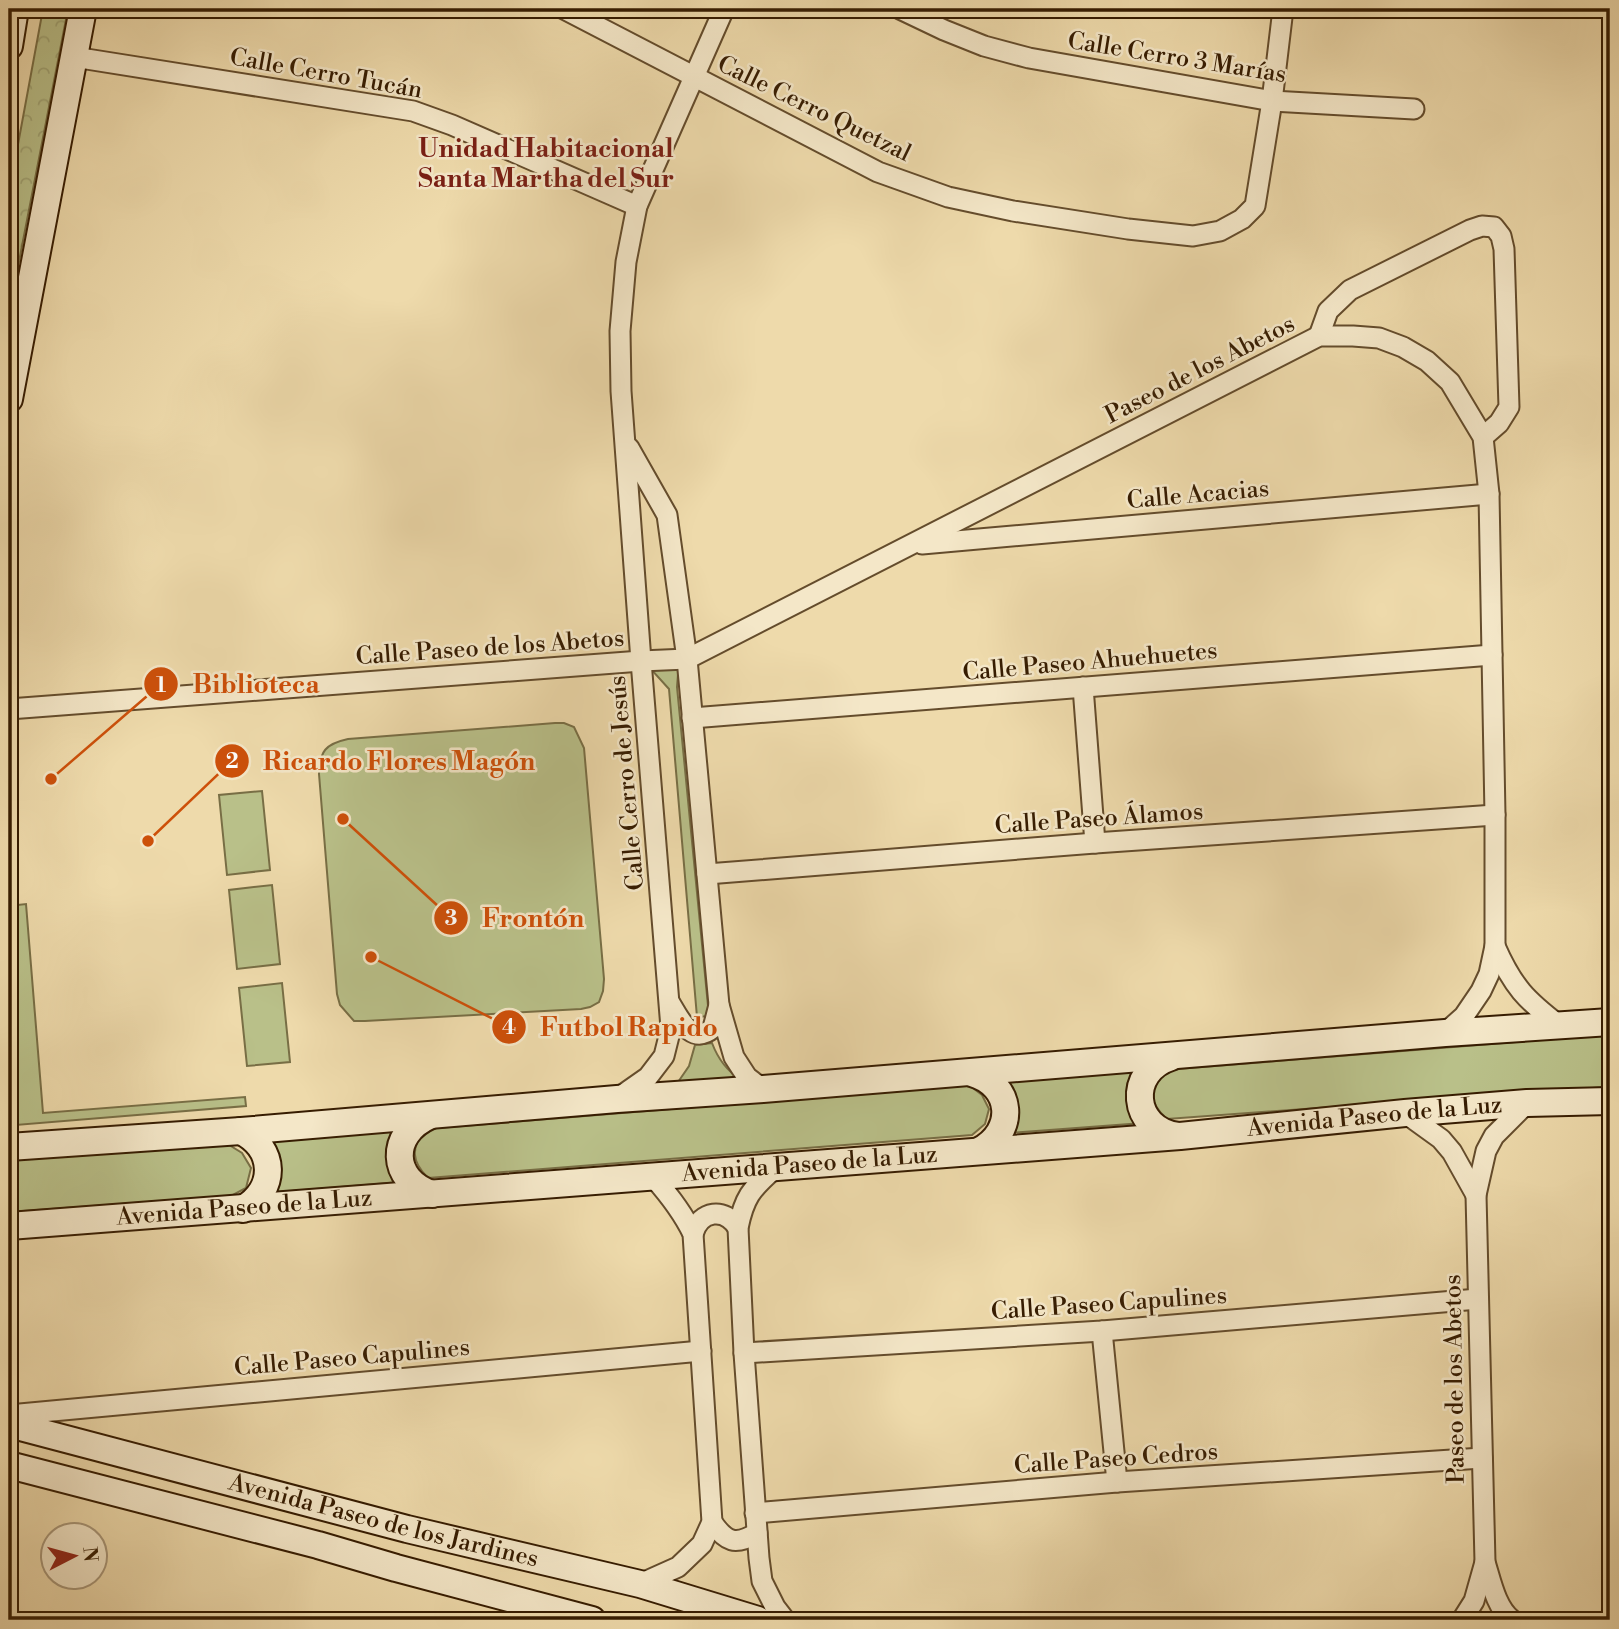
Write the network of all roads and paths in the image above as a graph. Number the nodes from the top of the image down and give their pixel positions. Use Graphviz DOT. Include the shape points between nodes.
graph roads {
  1 [pos="15,9"];
  2 [pos="83,9"];
  3 [pos="564,9"];
  4 [pos="724,9"];
  5 [pos="900,9"];
  6 [pos="1283,9"];
  7 [pos="9,46"];
  8 [pos="74,57"];
  9 [pos="694,76"];
  10 [pos="1272,101"];
  11 [pos="1414,109"];
  12 [pos="637,206"];
  13 [pos="1319,336"];
  14 [pos="9,399"];
  15 [pos="1483,437"];
  16 [pos="625,441"];
  17 [pos="1489,494"];
  18 [pos="912,545"];
  19 [pos="1492,655"];
  20 [pos="687,659"];
  21 [pos="641,661"];
  22 [pos="1083,687"];
  23 [pos="9,709"];
  24 [pos="692,718"];
  25 [pos="1495,815"];
  26 [pos="1095,844"];
  27 [pos="707,874"];
  28 [pos="1495,947"];
  29 [pos="670,1002"];
  30 [pos="719,1005"];
  31 [pos="1610,1022"];
  32 [pos="1560,1026"];
  33 [pos="1445,1033"];
  34 [pos="1172,1057"];
  35 [pos="972,1073"];
  36 [pos="763,1089"];
  37 [pos="617,1099"];
  38 [pos="1610,1101"];
  39 [pos="1527,1103"];
  40 [pos="1405,1113"];
  41 [pos="429,1116"];
  42 [pos="240,1131"];
  43 [pos="1180,1136"];
  44 [pos="9,1147"];
  45 [pos="979,1151"];
  46 [pos="774,1168"];
  47 [pos="654,1178"];
  48 [pos="432,1194"];
  49 [pos="1476,1195"];
  50 [pos="243,1209"];
  51 [pos="9,1226"];
  52 [pos="738,1228"];
  53 [pos="693,1234"];
  54 [pos="1478,1299"];
  55 [pos="1102,1331"];
  56 [pos="701,1351"];
  57 [pos="744,1353"];
  58 [pos="9,1415"];
  59 [pos="9,1424"];
  60 [pos="1482,1458"];
  61 [pos="9,1465"];
  62 [pos="1117,1482"];
  63 [pos="328,1507"];
  64 [pos="755,1513"];
  65 [pos="712,1522"];
  66 [pos="407,1529"];
  67 [pos="757,1533"];
  68 [pos="318,1545"];
  69 [pos="1485,1562"];
  70 [pos="396,1568"];
  71 [pos="640,1584"];
  72 [pos="592,1620"];
  73 [pos="758,1620"];
  74 [pos="785,1620"];
  75 [pos="1462,1620"];
  76 [pos="1512,1620"];
  1 -- 7 [label="street"];
  2 -- 8 [label="street"];
  3 -- 9 [label="street, Calle Cerro Quetzal"];
  4 -- 9 [label="street, Calle Cerro de Jesús"];
  5 -- 10 [label="street, Calle Cerro 3 Marías" via="984,46 1029,58"];
  6 -- 10 [label="street"];
  8 -- 12 [label="street, Calle Cerro Tucán" via="413,111"];
  8 -- 14 [label="street"];
  9 -- 10 [label="street, Calle Cerro Quetzal" via="878,172 948,197 1013,211 1193,236 1220,231 1255,206"];
  9 -- 12 [label="street, Calle Cerro de Jesús"];
  10 -- 11 [label="street, Calle Cerro 3 Marías"];
  12 -- 16 [label="street, Calle Cerro de Jesús" via="620,331"];
  13 -- 15 [label="street, Paseo de los Abetos" via="1379,338 1427,361 1450,382"];
  13 -- 15 [label="street" via="1328,312 1350,290 1469,230 1494,227 1504,249 1509,407"];
  13 -- 18 [label="street, Paseo de los Abetos"];
  15 -- 17 [label="street, Paseo de los Abetos"];
  16 -- 20 [label="street, Calle Cerro de Jesús" via="667,516"];
  16 -- 21 [label="street, Calle Cerro de Jesús"];
  17 -- 18 [label="street, Calle Acacias"];
  17 -- 19 [label="street, Paseo de los Abetos"];
  18 -- 20 [label="street, Paseo de los Abetos"];
  19 -- 22 [label="street, Calle Paseo Ahuehuetes"];
  19 -- 25 [label="street, Paseo de los Abetos"];
  20 -- 21 [label="street, Calle Paseo de los Abetos"];
  20 -- 24 [label="street, Calle Cerro de Jesús"];
  21 -- 23 [label="street, Calle Paseo de los Abetos"];
  21 -- 29 [label="street, Calle Cerro de Jesús"];
  22 -- 24 [label="street, Calle Paseo Ahuehuetes"];
  22 -- 26 [label="street"];
  24 -- 27 [label="street, Calle Cerro de Jesús"];
  25 -- 26 [label="street, Calle Paseo Álamos"];
  25 -- 28 [label="street, Paseo de los Abetos"];
  26 -- 27 [label="street, Calle Paseo Álamos"];
  27 -- 30 [label="street, Calle Cerro de Jesús"];
  28 -- 32 [label="street, Paseo de los Abetos" via="1519,991"];
  28 -- 33 [label="street, Paseo de los Abetos" via="1481,991"];
  29 -- 30 [label="street" via="682,1023 696,1034 713,1028"];
  29 -- 37 [label="street, Calle Cerro de Jesús" via="671,1028 664,1056 648,1077"];
  30 -- 36 [label="street, Calle Cerro de Jesús" via="734,1057 747,1077"];
  31 -- 32 [label="street"];
  32 -- 33 [label="street"];
  33 -- 34 [label="street"];
  34 -- 35 [label="street"];
  34 -- 43 [label="street" via="1147,1072 1139,1101 1153,1126"];
  35 -- 36 [label="street"];
  35 -- 45 [label="street" via="998,1089 1006,1108 997,1139"];
  36 -- 37 [label="street"];
  37 -- 41 [label="street"];
  38 -- 39 [label="street, Avenida Paseo de la Luz"];
  39 -- 40 [label="street, Avenida Paseo de la Luz"];
  39 -- 49 [label="street, Paseo de los Abetos" via="1494,1136"];
  40 -- 43 [label="street, Avenida Paseo de la Luz"];
  40 -- 49 [label="street, Paseo de los Abetos" via="1441,1139"];
  41 -- 42 [label="street"];
  41 -- 48 [label="street" via="404,1136 400,1157 406,1177"];
  42 -- 44 [label="street"];
  42 -- 50 [label="street" via="263,1150 268,1169 259,1197"];
  43 -- 45 [label="street, Avenida Paseo de la Luz"];
  45 -- 46 [label="street, Avenida Paseo de la Luz"];
  46 -- 47 [label="street, Avenida Paseo de la Luz"];
  46 -- 52 [label="street" via="753,1187"];
  47 -- 48 [label="street, Avenida Paseo de la Luz"];
  47 -- 53 [label="street"];
  48 -- 50 [label="street, Avenida Paseo de la Luz"];
  49 -- 54 [label="street, Paseo de los Abetos"];
  50 -- 51 [label="street, Avenida Paseo de la Luz"];
  52 -- 53 [label="street" via="728,1217 712,1214 699,1221"];
  52 -- 57 [label="street"];
  53 -- 56 [label="street"];
  54 -- 55 [label="street, Calle Paseo Capulines"];
  54 -- 60 [label="street, Paseo de los Abetos"];
  55 -- 57 [label="street, Calle Paseo Capulines"];
  55 -- 62 [label="street"];
  56 -- 58 [label="street, Calle Paseo Capulines"];
  56 -- 65 [label="street"];
  57 -- 64 [label="street"];
  59 -- 63 [label="street, Avenida Paseo de los Jardines"];
  60 -- 62 [label="street, Calle Paseo Cedros"];
  60 -- 69 [label="street, Paseo de los Abetos"];
  61 -- 68 [label="street, Avenida Paseo de los Jardines"];
  62 -- 64 [label="street, Calle Paseo Cedros"];
  63 -- 66 [label="street, Avenida Paseo de los Jardines"];
  63 -- 68 [label="street"];
  64 -- 67 [label="street"];
  65 -- 67 [label="street" via="731,1541"];
  65 -- 71 [label="street" via="702,1545 678,1567"];
  66 -- 70 [label="street"];
  66 -- 71 [label="street, Avenida Paseo de los Jardines"];
  67 -- 74 [label="street" via="762,1581"];
  68 -- 70 [label="street, Avenida Paseo de los Jardines"];
  69 -- 75 [label="street, Paseo de los Abetos" via="1474,1601"];
  69 -- 76 [label="street, Paseo de los Abetos" via="1498,1599"];
  70 -- 72 [label="street, Avenida Paseo de los Jardines"];
  71 -- 73 [label="street, Avenida Paseo de los Jardines"];
}
